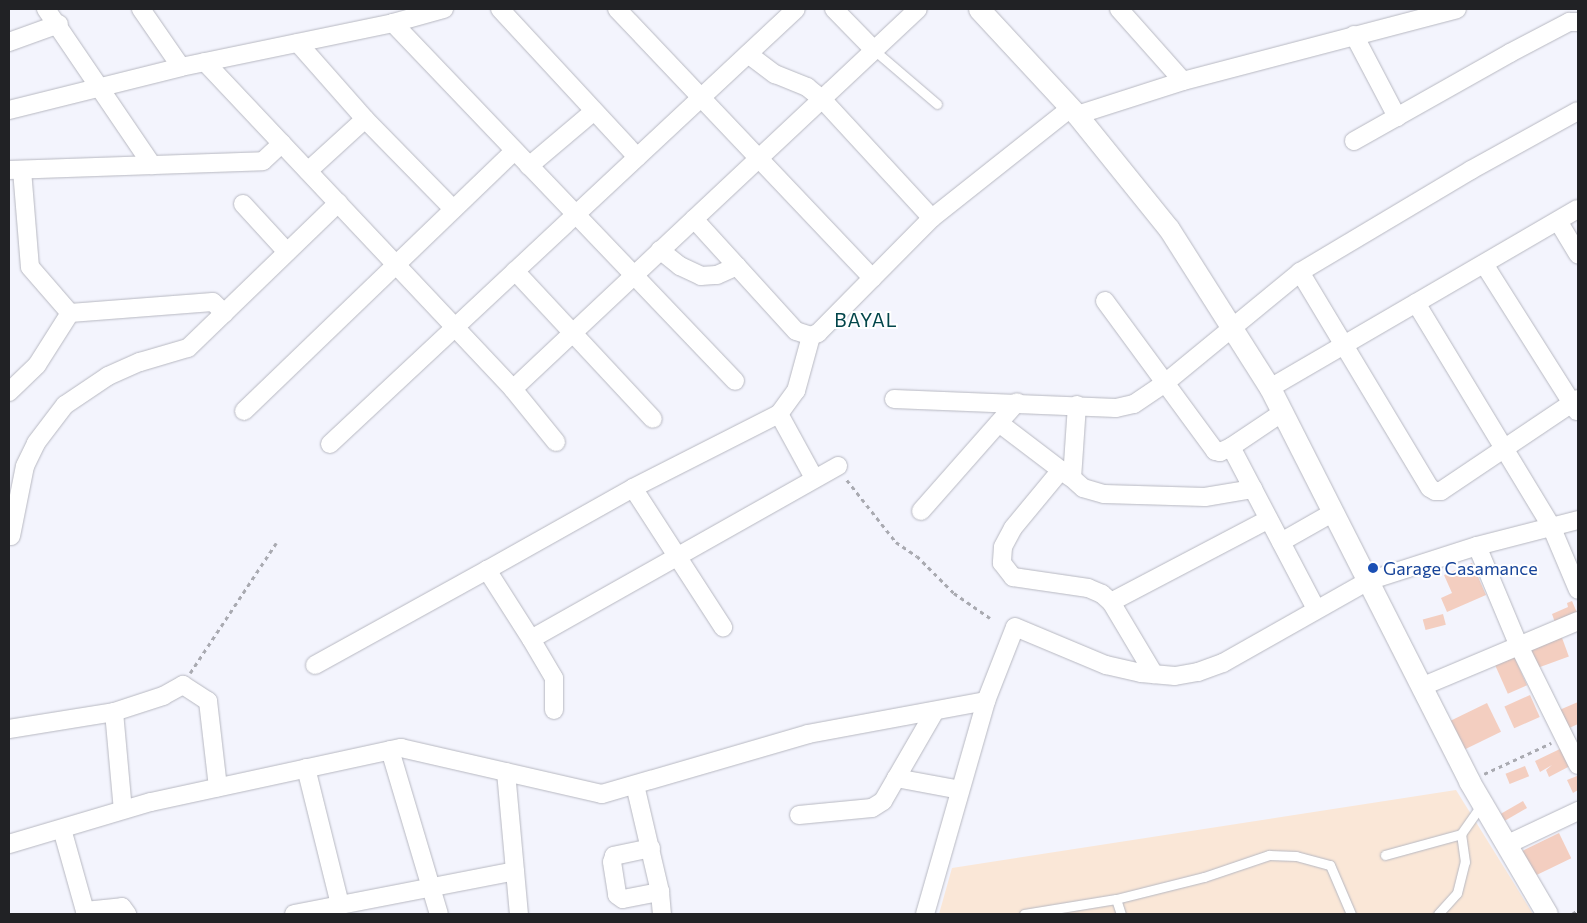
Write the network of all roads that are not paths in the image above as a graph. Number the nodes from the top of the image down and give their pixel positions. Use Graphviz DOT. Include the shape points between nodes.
graph roads {
  1 [pos="46,9"];
  2 [pos="141,9"];
  3 [pos="444,9"];
  4 [pos="500,9"];
  5 [pos="617,9"];
  6 [pos="834,9"];
  7 [pos="918,9"];
  8 [pos="979,9"];
  9 [pos="1119,9"];
  10 [pos="1457,9"];
  11 [pos="790,11"];
  12 [pos="1429,12"];
  13 [pos="1578,22"];
  14 [pos="393,23"];
  15 [pos="59,24"];
  16 [pos="1354,35"];
  17 [pos="9,42"];
  18 [pos="298,43"];
  19 [pos="874,50"];
  20 [pos="748,54"];
  21 [pos="205,62"];
  22 [pos="181,67"];
  23 [pos="1183,81"];
  24 [pos="98,87"];
  25 [pos="701,97"];
  26 [pos="822,99"];
  27 [pos="937,104"];
  28 [pos="9,110"];
  29 [pos="594,111"];
  30 [pos="1578,111"];
  31 [pos="1074,112"];
  32 [pos="1397,117"];
  33 [pos="365,119"];
  34 [pos="1354,141"];
  35 [pos="282,143"];
  36 [pos="514,151"];
  37 [pos="638,156"];
  38 [pos="759,158"];
  39 [pos="152,165"];
  40 [pos="528,166"];
  41 [pos="15,170"];
  42 [pos="308,171"];
  43 [pos="338,202"];
  44 [pos="243,204"];
  45 [pos="453,209"];
  46 [pos="1578,209"];
  47 [pos="575,215"];
  48 [pos="932,218"];
  49 [pos="694,219"];
  50 [pos="1558,221"];
  51 [pos="660,250"];
  52 [pos="286,252"];
  53 [pos="1578,254"];
  54 [pos="396,262"];
  55 [pos="1484,264"];
  56 [pos="736,266"];
  57 [pos="515,271"];
  58 [pos="1300,272"];
  59 [pos="633,276"];
  60 [pos="872,278"];
  61 [pos="1105,301"];
  62 [pos="1416,303"];
  63 [pos="70,313"];
  64 [pos="224,313"];
  65 [pos="456,326"];
  66 [pos="1230,328"];
  67 [pos="572,333"];
  68 [pos="811,336"];
  69 [pos="1345,345"];
  70 [pos="735,381"];
  71 [pos="1164,383"];
  72 [pos="513,388"];
  73 [pos="1270,388"];
  74 [pos="9,392"];
  75 [pos="894,399"];
  76 [pos="1017,402"];
  77 [pos="1077,405"];
  78 [pos="1576,405"];
  79 [pos="244,411"];
  80 [pos="1283,412"];
  81 [pos="779,414"];
  82 [pos="653,419"];
  83 [pos="999,423"];
  84 [pos="556,442"];
  85 [pos="330,444"];
  86 [pos="1231,447"];
  87 [pos="1503,449"];
  88 [pos="838,466"];
  89 [pos="1067,474"];
  90 [pos="814,478"];
  91 [pos="633,488"];
  92 [pos="1254,489"];
  93 [pos="921,511"];
  94 [pos="1332,513"];
  95 [pos="1269,519"];
  96 [pos="1578,520"];
  97 [pos="1551,526"];
  98 [pos="10,537"];
  99 [pos="1281,542"];
  100 [pos="1477,546"];
  101 [pos="677,556"];
  102 [pos="487,570"];
  103 [pos="1368,581"];
  104 [pos="1578,590"];
  105 [pos="1111,602"];
  106 [pos="1316,609"];
  107 [pos="1578,621"];
  108 [pos="722,627"];
  109 [pos="531,639"];
  110 [pos="1518,644"];
  111 [pos="315,665"];
  112 [pos="1154,674"];
  113 [pos="1421,687"];
  114 [pos="986,701"];
  115 [pos="554,710"];
  116 [pos="935,711"];
  117 [pos="114,712"];
  118 [pos="9,729"];
  119 [pos="1572,733"];
  120 [pos="390,750"];
  121 [pos="1578,765"];
  122 [pos="306,768"];
  123 [pos="506,772"];
  124 [pos="896,778"];
  125 [pos="635,785"];
  126 [pos="218,787"];
  127 [pos="960,790"];
  128 [pos="1482,804"];
  129 [pos="123,810"];
  130 [pos="1578,811"];
  131 [pos="799,815"];
  132 [pos="62,829"];
  133 [pos="1461,834"];
  134 [pos="9,844"];
  135 [pos="1506,845"];
  136 [pos="651,848"];
  137 [pos="1385,855"];
  138 [pos="515,872"];
  139 [pos="432,889"];
  140 [pos="660,892"];
  141 [pos="1116,899"];
  142 [pos="340,904"];
  143 [pos="85,913"];
  144 [pos="127,914"];
  145 [pos="294,914"];
  146 [pos="439,914"];
  147 [pos="519,914"];
  148 [pos="662,914"];
  149 [pos="925,914"];
  150 [pos="1024,914"];
  151 [pos="1121,914"];
  152 [pos="1351,914"];
  153 [pos="1438,914"];
  154 [pos="1547,914"];
  1 -- 15 [label="street"];
  2 -- 22 [label="street"];
  3 -- 14 [label="street"];
  4 -- 29 [label="street"];
  5 -- 25 [label="street"];
  6 -- 19 [label="street"];
  7 -- 19 [label="street"];
  8 -- 31 [label="street"];
  9 -- 23 [label="street"];
  10 -- 12 [label="street"];
  11 -- 20 [label="street"];
  12 -- 16 [label="street"];
  13 -- 32 [label="street" via="1569,22"];
  14 -- 18 [label="street"];
  14 -- 36 [label="street"];
  15 -- 17 [label="street"];
  15 -- 24 [label="street"];
  16 -- 23 [label="street"];
  16 -- 32 [label="street"];
  18 -- 21 [label="street"];
  18 -- 33 [label="street"];
  19 -- 26 [label="street"];
  19 -- 27 [label="lane"];
  20 -- 25 [label="street"];
  20 -- 26 [label="street" via="775,74 807,87"];
  21 -- 22 [label="street"];
  21 -- 35 [label="street"];
  22 -- 24 [label="street"];
  23 -- 31 [label="street"];
  24 -- 28 [label="street"];
  24 -- 39 [label="street"];
  25 -- 37 [label="street"];
  25 -- 38 [label="street"];
  26 -- 38 [label="street"];
  26 -- 48 [label="street"];
  29 -- 37 [label="street"];
  29 -- 40 [label="street"];
  30 -- 58 [label="street" via="1471,170"];
  31 -- 48 [label="street"];
  31 -- 66 [label="street" via="1169,229"];
  32 -- 34 [label="street"];
  33 -- 42 [label="street"];
  33 -- 45 [label="street"];
  35 -- 39 [label="street" via="263,161"];
  35 -- 42 [label="street"];
  36 -- 40 [label="street"];
  36 -- 45 [label="street"];
  37 -- 47 [label="street"];
  38 -- 49 [label="street"];
  38 -- 60 [label="street"];
  39 -- 41 [label="street"];
  40 -- 47 [label="street"];
  41 -- 63 [label="street" via="30,267"];
  42 -- 43 [label="street"];
  43 -- 52 [label="street"];
  43 -- 54 [label="street"];
  44 -- 52 [label="street"];
  45 -- 54 [label="street"];
  46 -- 50 [label="street"];
  47 -- 57 [label="street"];
  47 -- 59 [label="street"];
  48 -- 60 [label="street"];
  49 -- 51 [label="street"];
  49 -- 56 [label="street"];
  50 -- 53 [label="street"];
  50 -- 55 [label="street"];
  51 -- 56 [label="street" via="680,266 701,276 717,275"];
  51 -- 59 [label="street"];
  52 -- 64 [label="street"];
  54 -- 65 [label="street"];
  54 -- 79 [label="street"];
  55 -- 62 [label="street"];
  55 -- 78 [label="street"];
  56 -- 68 [label="street" via="796,331"];
  57 -- 65 [label="street"];
  57 -- 67 [label="street"];
  58 -- 66 [label="street"];
  58 -- 69 [label="street"];
  59 -- 67 [label="street"];
  59 -- 70 [label="street"];
  60 -- 68 [label="street" via="818,333"];
  61 -- 71 [label="street"];
  62 -- 69 [label="street"];
  62 -- 87 [label="street"];
  63 -- 64 [label="street" via="213,302"];
  63 -- 74 [label="street" via="37,365"];
  64 -- 98 [label="street" via="188,348 148,359 108,376 65,405 36,443 25,466"];
  65 -- 72 [label="street"];
  65 -- 85 [label="street"];
  66 -- 71 [label="street"];
  66 -- 73 [label="street"];
  67 -- 72 [label="street"];
  67 -- 82 [label="street"];
  68 -- 81 [label="street" via="796,392"];
  69 -- 73 [label="street"];
  69 -- 87 [label="street" via="1430,488 1441,491"];
  71 -- 77 [label="street" via="1126,407"];
  71 -- 86 [label="street" via="1215,451"];
  72 -- 84 [label="street"];
  73 -- 80 [label="street"];
  75 -- 76 [label="street"];
  76 -- 77 [label="street"];
  76 -- 83 [label="street"];
  77 -- 89 [label="street"];
  78 -- 87 [label="street"];
  80 -- 86 [label="street"];
  80 -- 94 [label="street"];
  81 -- 90 [label="street"];
  81 -- 91 [label="street"];
  83 -- 89 [label="street"];
  83 -- 93 [label="street"];
  86 -- 92 [label="street"];
  87 -- 97 [label="street"];
  88 -- 90 [label="street"];
  89 -- 92 [label="street" via="1083,488 1104,494 1205,497"];
  89 -- 105 [label="street" via="1013,528 1003,547 1002,563 1013,577 1088,588"];
  90 -- 101 [label="street"];
  91 -- 101 [label="street"];
  91 -- 102 [label="street"];
  92 -- 95 [label="street"];
  94 -- 99 [label="street"];
  94 -- 103 [label="street"];
  95 -- 99 [label="street"];
  95 -- 105 [label="street"];
  96 -- 97 [label="street"];
  97 -- 100 [label="street"];
  97 -- 104 [label="street"];
  99 -- 106 [label="street"];
  100 -- 103 [label="street"];
  100 -- 110 [label="street"];
  101 -- 108 [label="street"];
  101 -- 109 [label="street"];
  102 -- 109 [label="street"];
  102 -- 111 [label="street"];
  103 -- 106 [label="street"];
  103 -- 113 [label="street"];
  105 -- 112 [label="street"];
  106 -- 112 [label="street" via="1223,662 1198,672 1175,676"];
  107 -- 110 [label="street"];
  109 -- 115 [label="street" via="554,678"];
  110 -- 113 [label="street"];
  110 -- 119 [label="street"];
  112 -- 114 [label="street" via="1106,665 1015,628"];
  113 -- 128 [label="street"];
  114 -- 116 [label="street"];
  114 -- 127 [label="street"];
  116 -- 124 [label="street"];
  116 -- 125 [label="street" via="808,734"];
  117 -- 118 [label="street"];
  117 -- 126 [label="street" via="163,696 183,685 208,701"];
  117 -- 129 [label="street"];
  119 -- 121 [label="street"];
  120 -- 122 [label="street"];
  120 -- 123 [label="street" via="411,749"];
  120 -- 139 [label="street"];
  122 -- 126 [label="street"];
  122 -- 142 [label="street"];
  123 -- 125 [label="street" via="592,794"];
  123 -- 138 [label="street"];
  124 -- 127 [label="street"];
  124 -- 131 [label="street" via="883,801 872,808"];
  125 -- 136 [label="street"];
  126 -- 129 [label="street"];
  127 -- 149 [label="street"];
  128 -- 133 [label="lane"];
  128 -- 135 [label="street"];
  129 -- 132 [label="street"];
  130 -- 135 [label="street"];
  132 -- 134 [label="street"];
  132 -- 143 [label="street"];
  133 -- 137 [label="lane"];
  133 -- 153 [label="lane" via="1465,862 1457,893"];
  135 -- 154 [label="street"];
  136 -- 140 [label="street"];
  136 -- 140 [label="street" via="614,856 617,895 623,899"];
  138 -- 139 [label="street"];
  138 -- 147 [label="street"];
  139 -- 142 [label="street"];
  139 -- 146 [label="street"];
  140 -- 148 [label="street"];
  141 -- 150 [label="lane"];
  141 -- 151 [label="lane"];
  141 -- 152 [label="lane" via="1204,877 1269,855 1296,856 1330,865"];
  142 -- 145 [label="street"];
  143 -- 144 [label="street" via="122,907"];
}
